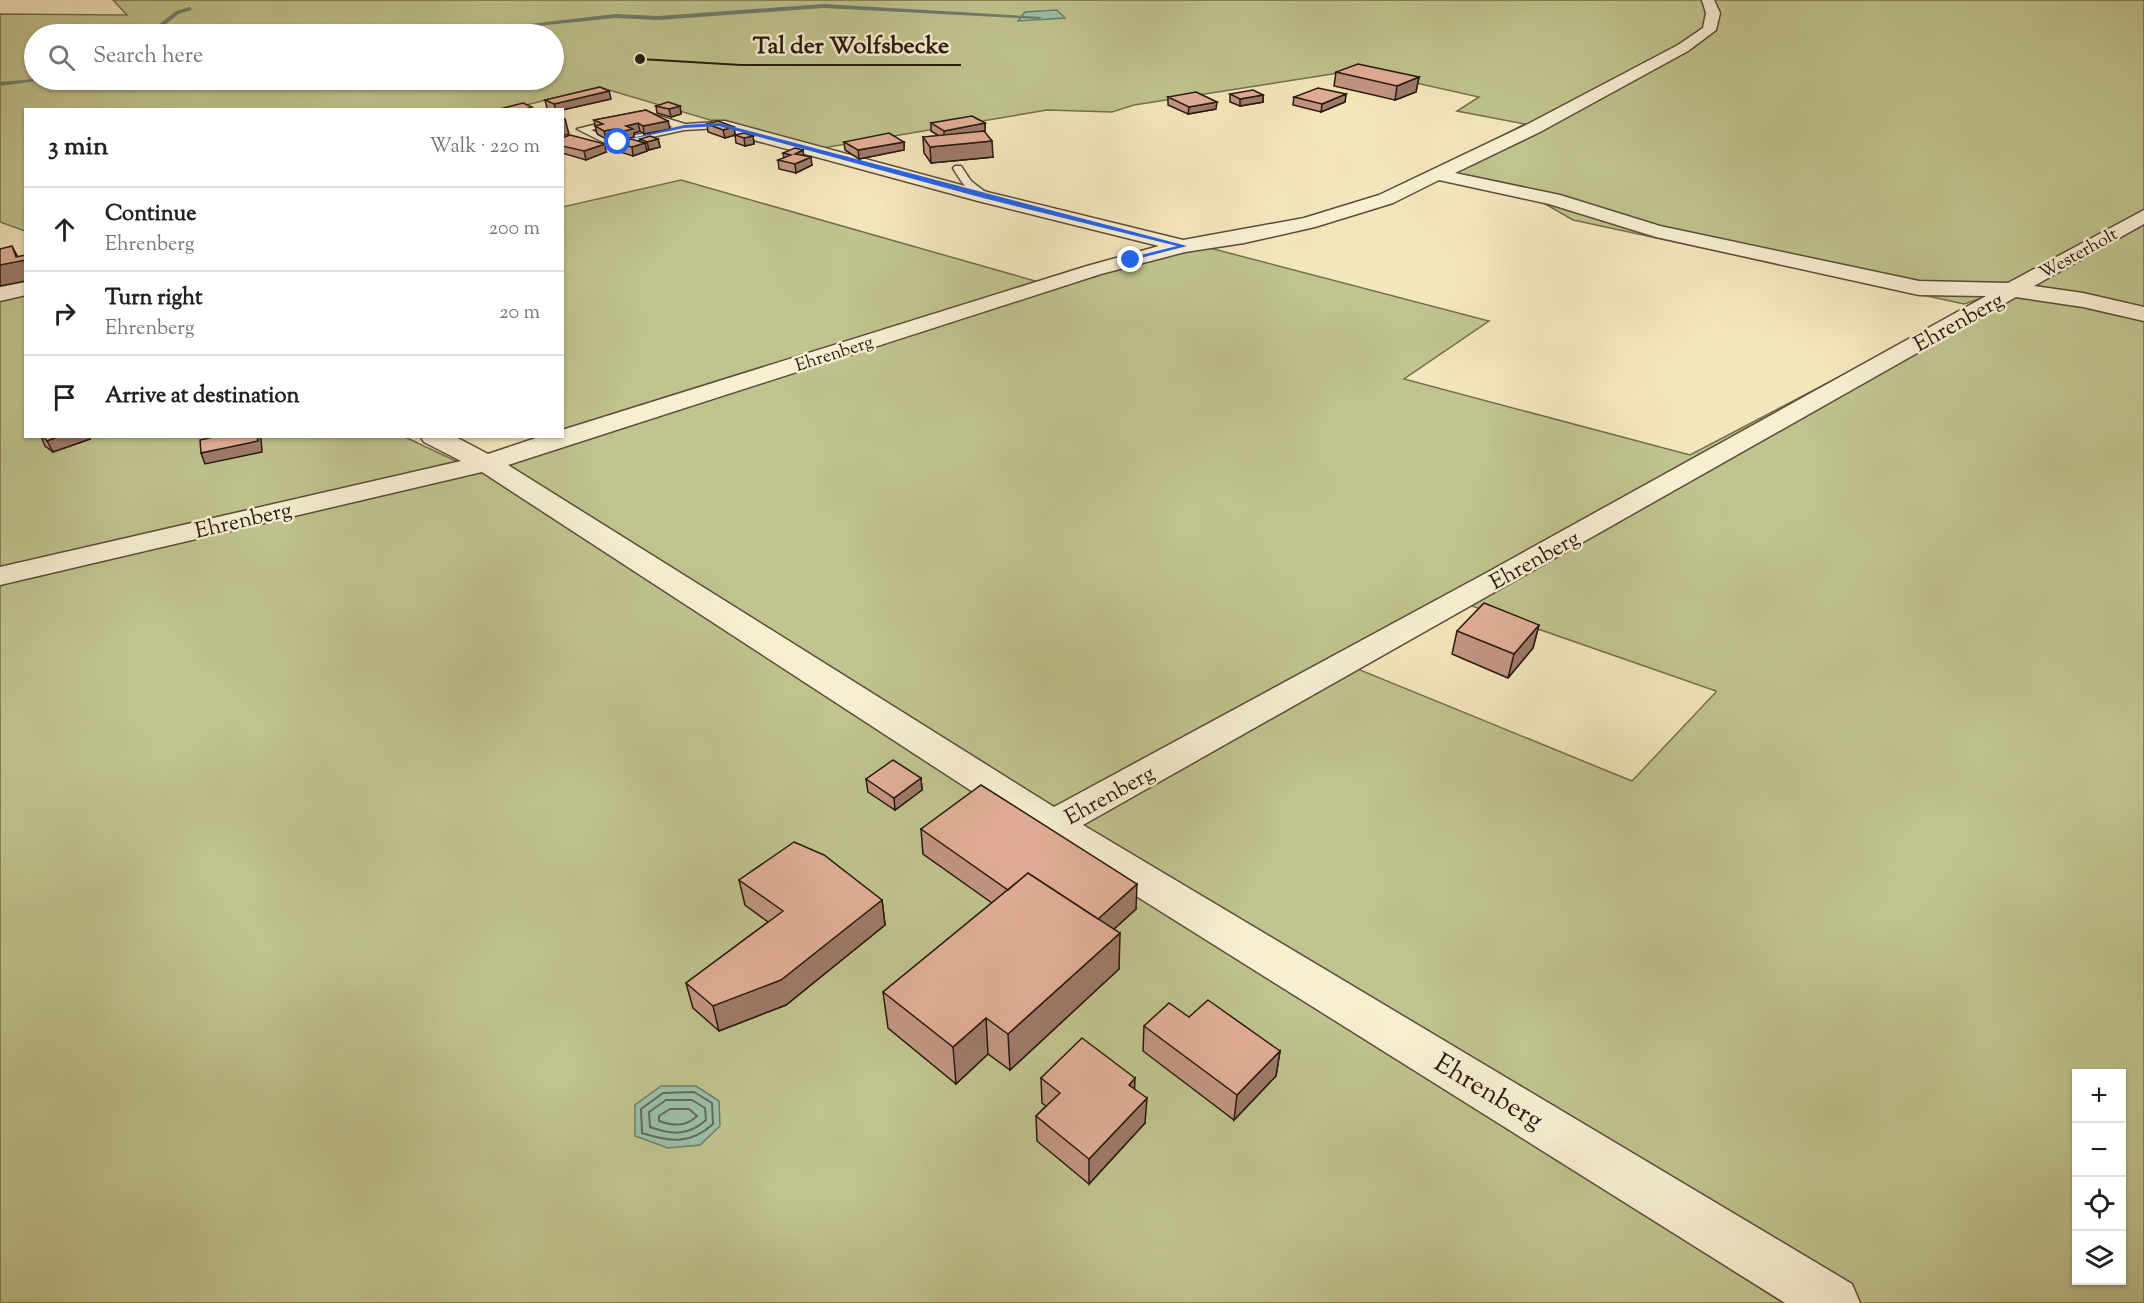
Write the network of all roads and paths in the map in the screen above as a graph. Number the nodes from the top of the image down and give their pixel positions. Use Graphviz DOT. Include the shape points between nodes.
graph roads {
  1 [pos="1708,0"];
  2 [pos="719,124"];
  3 [pos="684,127"];
  4 [pos="958,168"];
  5 [pos="1440,175"];
  6 [pos="985,197"];
  7 [pos="2144,216"];
  8 [pos="1184,246"];
  9 [pos="24,288"];
  10 [pos="2013,290"];
  11 [pos="0,294"];
  12 [pos="2144,314"];
  13 [pos="437,438"];
  14 [pos="486,463"];
  15 [pos="0,576"];
  16 [pos="1053,825"];
  17 [pos="1833,1303"];
  1 -- 5 [label="street, Ehrenberg" via="1713,13 1709,30 1683,48"];
  2 -- 3 [label="lane, Ehrenberg"];
  2 -- 6 [label="street, Ehrenberg"];
  3 -- 3 [label="lane, Ehrenberg" via="611,143 582,129 648,115"];
  4 -- 6 [label="lane, Ehrenberg" via="967,183"];
  5 -- 8 [label="street, Ehrenberg" via="1386,199 1308,223"];
  5 -- 10 [label="street, Ehrenberg" via="1553,200 1656,231 1919,288"];
  6 -- 8 [label="street, Ehrenberg"];
  7 -- 10 [label="street, Westerholt"];
  8 -- 14 [label="street, Ehrenberg" via="1094,270"];
  9 -- 11 [label="street"];
  10 -- 12 [label="street, Ehrenberg"];
  10 -- 16 [label="street, Ehrenberg"];
  13 -- 14 [label="street"];
  14 -- 15 [label="street, Ehrenberg"];
  14 -- 16 [label="street, Ehrenberg"];
  16 -- 17 [label="street, Ehrenberg"];
}
